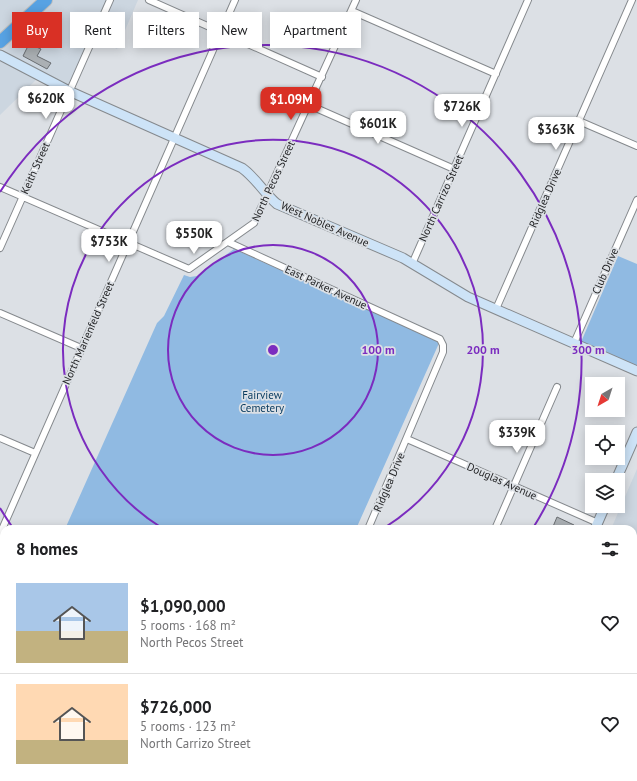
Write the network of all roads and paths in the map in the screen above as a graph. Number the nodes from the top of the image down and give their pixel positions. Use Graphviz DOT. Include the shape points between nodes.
graph roads {
  1 [pos="46,0"];
  2 [pos="110,0"];
  3 [pos="149,0"];
  4 [pos="235,0"];
  5 [pos="356,0"];
  6 [pos="528,0"];
  7 [pos="632,0"];
  8 [pos="352,11"];
  9 [pos="230,12"];
  10 [pos="207,26"];
  11 [pos="0,42"];
  12 [pos="214,48"];
  13 [pos="257,48"];
  14 [pos="0,55"];
  15 [pos="496,74"];
  16 [pos="322,77"];
  17 [pos="69,91"];
  18 [pos="309,105"];
  19 [pos="579,121"];
  20 [pos="174,137"];
  21 [pos="637,146"];
  22 [pos="454,169"];
  23 [pos="0,187"];
  24 [pos="267,195"];
  25 [pos="23,196"];
  26 [pos="637,200"];
  27 [pos="128,242"];
  28 [pos="228,242"];
  29 [pos="0,248"];
  30 [pos="412,264"];
  31 [pos="496,309"];
  32 [pos="0,313"];
  33 [pos="574,343"];
  34 [pos="443,345"];
  35 [pos="81,348"];
  36 [pos="637,371"];
  37 [pos="557,387"];
  38 [pos="637,432"];
  39 [pos="0,438"];
  40 [pos="407,440"];
  41 [pos="35,453"];
  42 [pos="619,473"];
  43 [pos="513,486"];
  44 [pos="602,513"];
  45 [pos="4,525"];
  46 [pos="370,525"];
  47 [pos="497,525"];
  48 [pos="594,525"];
  49 [pos="596,525"];
  1 -- 11 [label="highway"];
  2 -- 17 [label="street, Keith Street"];
  3 -- 10 [label="street"];
  4 -- 9 [label="street, North Marienfeld Street"];
  5 -- 8 [label="street, North Pecos Street"];
  6 -- 15 [label="street, North Carrizo Street"];
  7 -- 19 [label="street, Ridglea Drive"];
  8 -- 15 [label="street"];
  8 -- 16 [label="street, North Pecos Street"];
  12 -- 20 [label="street, North Marienfeld Street"];
  13 -- 16 [label="street"];
  14 -- 17 [label="street, West Nobles Avenue"];
  15 -- 22 [label="street, North Carrizo Street"];
  16 -- 18 [label="street, North Pecos Street"];
  17 -- 20 [label="street, West Nobles Avenue"];
  17 -- 25 [label="street, Keith Street"];
  18 -- 22 [label="street"];
  18 -- 24 [label="street, North Pecos Street"];
  19 -- 21 [label="street"];
  19 -- 31 [label="street, Ridglea Drive"];
  20 -- 24 [label="street, West Nobles Avenue" via="242,168 254,178"];
  20 -- 27 [label="street, North Marienfeld Street"];
  22 -- 30 [label="street, North Carrizo Street"];
  23 -- 25 [label="street"];
  24 -- 28 [label="street, North Pecos Street" via="254,223"];
  24 -- 30 [label="street, West Nobles Avenue" via="277,204"];
  25 -- 27 [label="street"];
  25 -- 29 [label="street, Keith Street"];
  26 -- 33 [label="street, Club Drive"];
  27 -- 28 [label="street" via="189,269"];
  27 -- 35 [label="street, North Marienfeld Street"];
  28 -- 34 [label="street, East Parker Avenue" via="440,339"];
  30 -- 31 [label="street, West Nobles Avenue" via="468,297"];
  31 -- 33 [label="street, West Nobles Avenue"];
  32 -- 35 [label="street"];
  33 -- 36 [label="street, West Nobles Avenue"];
  34 -- 40 [label="street, Ridglea Drive" via="443,352"];
  35 -- 41 [label="street, North Marienfeld Street"];
  37 -- 43 [label="street"];
  38 -- 42 [label="street"];
  39 -- 41 [label="street"];
  40 -- 43 [label="street, Douglas Avenue"];
  40 -- 46 [label="street, Ridglea Drive"];
  41 -- 45 [label="street, North Marienfeld Street"];
  43 -- 47 [label="street"];
  43 -- 48 [label="street, Douglas Avenue"];
  44 -- 49 [label="street"];
}
